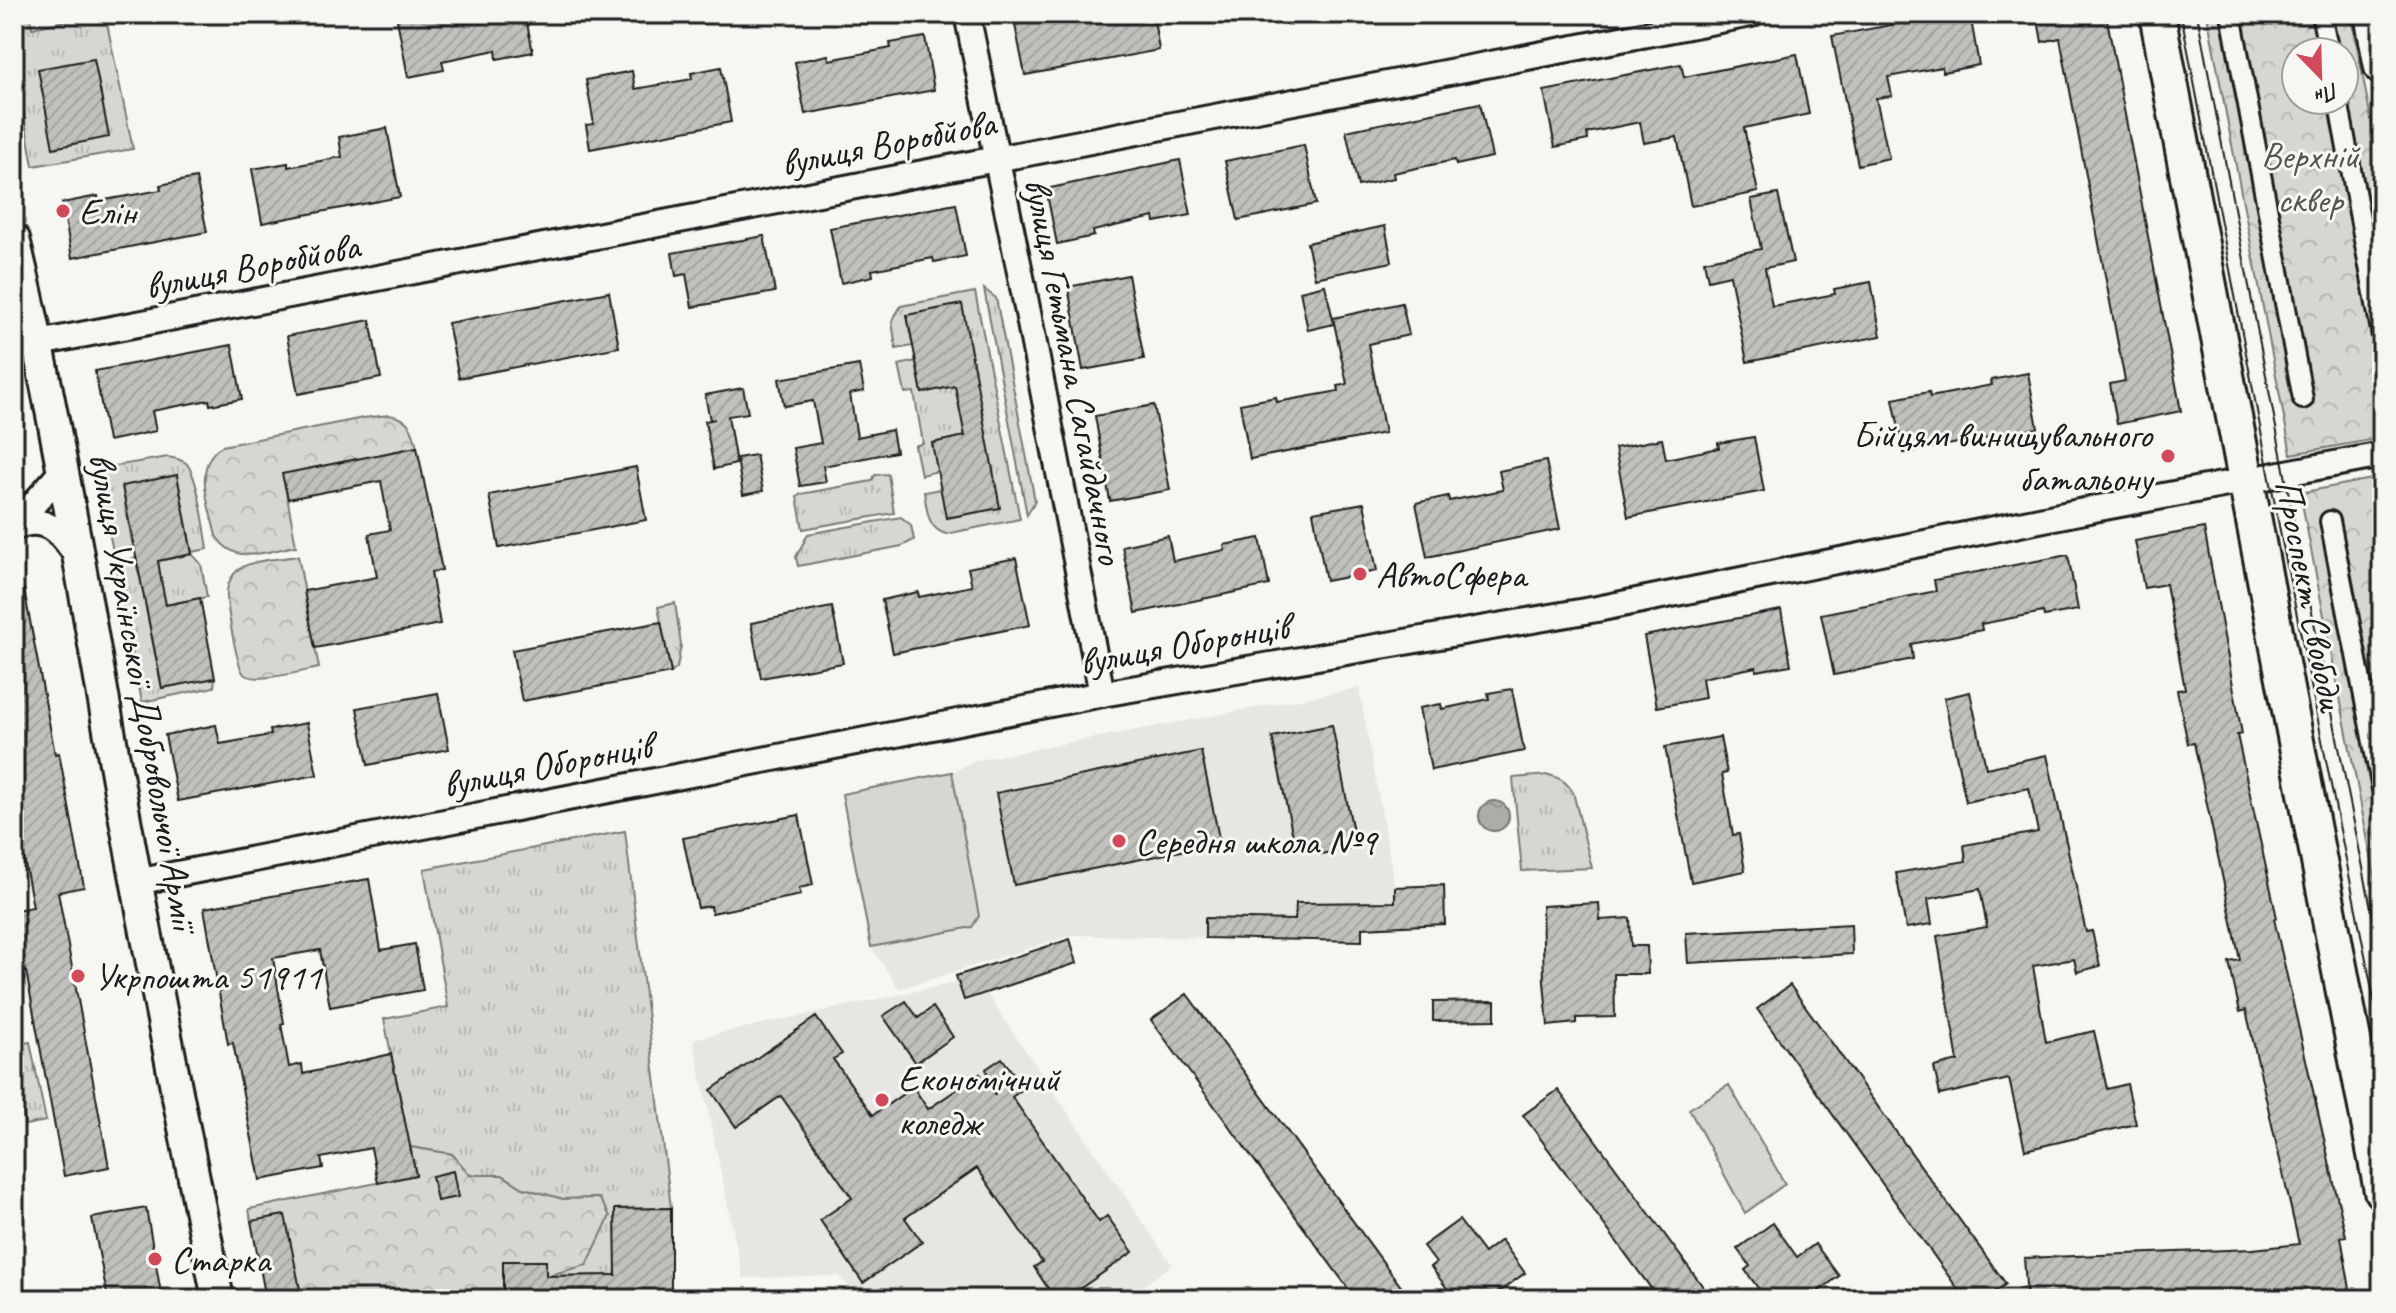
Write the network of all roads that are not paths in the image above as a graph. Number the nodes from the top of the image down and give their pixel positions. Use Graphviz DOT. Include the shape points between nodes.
graph roads {
  1 [pos="967,14"];
  2 [pos="1751,14"];
  3 [pos="2157,14"];
  4 [pos="2231,14"];
  5 [pos="2321,14"];
  6 [pos="2372,14"];
  7 [pos="2326,36"];
  8 [pos="2382,67"];
  9 [pos="2341,116"];
  10 [pos="995,159"];
  11 [pos="14,239"];
  12 [pos="2382,336"];
  13 [pos="39,343"];
  14 [pos="2303,399"];
  15 [pos="2382,455"];
  16 [pos="63,470"];
  17 [pos="2246,481"];
  18 [pos="2330,521"];
  19 [pos="14,525"];
  20 [pos="81,565"];
  21 [pos="1102,694"];
  22 [pos="2382,789"];
  23 [pos="136,882"];
  24 [pos="2382,1191"];
  25 [pos="218,1299"];
  1 -- 10 [label="street, вулиця Гетьмана Сагайдачного"];
  2 -- 10 [label="street, вулиця Воробйова"];
  3 -- 17 [label="main road, Проспект Свободи"];
  4 -- 14 [label="street"];
  5 -- 7 [label="street"];
  6 -- 8 [label="main road"];
  9 -- 12 [label="street"];
  10 -- 13 [label="street, вулиця Воробйова"];
  10 -- 21 [label="street, вулиця Гетьмана Сагайдачного"];
  11 -- 13 [label="street, вулиця Української Добровольчої Армії"];
  13 -- 16 [label="street, вулиця Української Добровольчої Армії"];
  15 -- 17 [label="street, вулиця Оборонців"];
  16 -- 19 [label="street"];
  16 -- 20 [label="street, вулиця Української Добровольчої Армії"];
  17 -- 21 [label="street, вулиця Оборонців" via="1597,609"];
  17 -- 24 [label="main road, Проспект Свободи"];
  18 -- 22 [label="street"];
  19 -- 20 [label="street" via="40,522 58,532"];
  20 -- 23 [label="street, вулиця Української Добровольчої Армії"];
  21 -- 23 [label="street, вулиця Оборонців"];
  23 -- 25 [label="street, вулиця Української Добровольчої Армії"];
}
